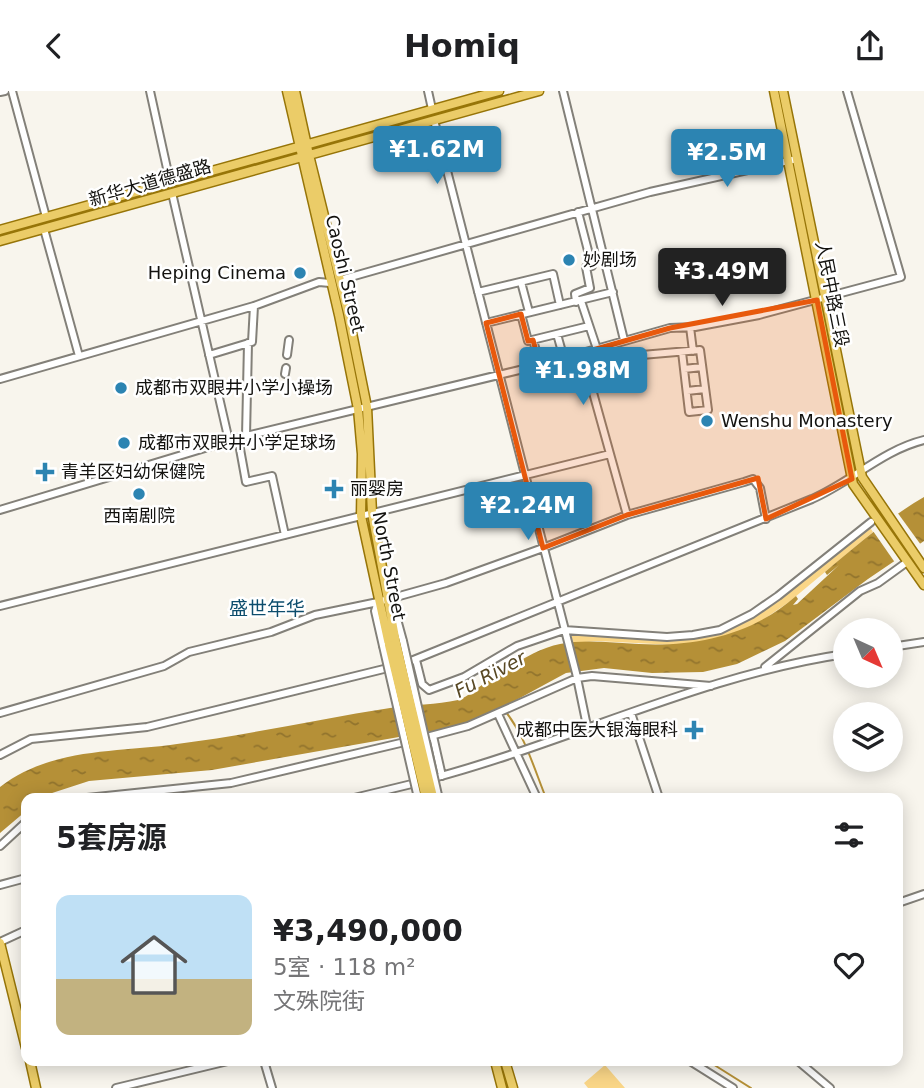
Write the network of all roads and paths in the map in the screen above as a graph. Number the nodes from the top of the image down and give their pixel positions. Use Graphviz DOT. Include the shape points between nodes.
graph roads {
  1 [pos="5,91"];
  2 [pos="12,91"];
  3 [pos="150,91"];
  4 [pos="288,91"];
  5 [pos="296,91"];
  6 [pos="428,91"];
  7 [pos="499,91"];
  8 [pos="539,91"];
  9 [pos="563,91"];
  10 [pos="774,91"];
  11 [pos="783,91"];
  12 [pos="847,91"];
  13 [pos="0,92"];
  14 [pos="432,109"];
  15 [pos="434,120"];
  16 [pos="304,145"];
  17 [pos="305,156"];
  18 [pos="793,160"];
  19 [pos="170,182"];
  20 [pos="172,193"];
  21 [pos="591,208"];
  22 [pos="578,212"];
  23 [pos="46,217"];
  24 [pos="44,229"];
  25 [pos="0,230"];
  26 [pos="0,241"];
  27 [pos="466,245"];
  28 [pos="340,280"];
  29 [pos="521,282"];
  30 [pos="330,283"];
  31 [pos="478,292"];
  32 [pos="613,292"];
  33 [pos="822,299"];
  34 [pos="578,301"];
  35 [pos="560,305"];
  36 [pos="254,306"];
  37 [pos="525,313"];
  38 [pos="201,321"];
  39 [pos="486,323"];
  40 [pos="589,326"];
  41 [pos="690,327"];
  42 [pos="557,334"];
  43 [pos="289,340"];
  44 [pos="533,340"];
  45 [pos="624,340"];
  46 [pos="248,343"];
  47 [pos="597,349"];
  48 [pos="693,351"];
  49 [pos="682,352"];
  50 [pos="582,353"];
  51 [pos="209,355"];
  52 [pos="287,355"];
  53 [pos="79,356"];
  54 [pos="630,356"];
  55 [pos="564,359"];
  56 [pos="540,366"];
  57 [pos="702,366"];
  58 [pos="684,369"];
  59 [pos="499,375"];
  60 [pos="0,379"];
  61 [pos="705,389"];
  62 [pos="687,391"];
  63 [pos="363,408"];
  64 [pos="246,436"];
  65 [pos="238,438"];
  66 [pos="924,440"];
  67 [pos="229,441"];
  68 [pos="610,454"];
  69 [pos="862,472"];
  70 [pos="525,475"];
  71 [pos="852,479"];
  72 [pos="0,510"];
  73 [pos="373,513"];
  74 [pos="627,515"];
  75 [pos="360,516"];
  76 [pos="766,519"];
  77 [pos="871,522"];
  78 [pos="285,535"];
  79 [pos="544,548"];
  80 [pos="906,561"];
  81 [pos="921,564"];
  82 [pos="924,585"];
  83 [pos="388,599"];
  84 [pos="557,601"];
  85 [pos="378,602"];
  86 [pos="0,606"];
  87 [pos="564,630"];
  88 [pos="924,642"];
  89 [pos="393,643"];
  90 [pos="903,645"];
  91 [pos="833,656"];
  92 [pos="416,660"];
  93 [pos="761,670"];
  94 [pos="577,676"];
  95 [pos="712,686"];
  96 [pos="503,711"];
  97 [pos="0,713"];
  98 [pos="631,713"];
  99 [pos="587,726"];
  100 [pos="433,736"];
  101 [pos="518,752"];
  102 [pos="0,755"];
  103 [pos="442,776"];
  104 [pos="135,793"];
  105 [pos="374,793"];
  106 [pos="417,793"];
  107 [pos="433,793"];
  108 [pos="535,793"];
  109 [pos="657,793"];
  110 [pos="21,827"];
  111 [pos="0,846"];
  112 [pos="21,880"];
  113 [pos="0,885"];
  114 [pos="924,894"];
  115 [pos="903,901"];
  116 [pos="21,932"];
  117 [pos="0,943"];
  118 [pos="21,1028"];
  119 [pos="31,1066"];
  120 [pos="207,1066"];
  121 [pos="265,1066"];
  122 [pos="496,1066"];
  123 [pos="506,1066"];
  124 [pos="698,1066"];
  125 [pos="804,1066"];
  126 [pos="36,1088"];
  127 [pos="116,1088"];
  128 [pos="271,1088"];
  129 [pos="502,1088"];
  130 [pos="513,1088"];
  131 [pos="733,1088"];
  132 [pos="830,1088"];
  1 -- 13 [label="street"];
  2 -- 23 [label="street"];
  3 -- 19 [label="street"];
  4 -- 16 [label="main road"];
  5 -- 16 [label="main road"];
  6 -- 14 [label="street"];
  7 -- 14 [label="main road, 新华大道德盛路"];
  8 -- 15 [label="main road, 新华大道德盛路"];
  9 -- 21 [label="street"];
  10 -- 18 [label="main road, 人民中路三段"];
  11 -- 18 [label="main road, 人民中路三段"];
  12 -- 33 [label="street" via="901,277"];
  14 -- 16 [label="main road, 新华大道德盛路"];
  15 -- 17 [label="main road, 新华大道德盛路"];
  15 -- 27 [label="street"];
  16 -- 17 [label="main road, Caoshi Street"];
  16 -- 19 [label="main road, 新华大道德盛路"];
  17 -- 20 [label="main road, 新华大道德盛路"];
  17 -- 28 [label="main road, Caoshi Street"];
  17 -- 30 [label="main road, Caoshi Street"];
  18 -- 21 [label="street"];
  18 -- 33 [label="main road, 人民中路三段"];
  19 -- 23 [label="main road, 新华大道德盛路"];
  20 -- 24 [label="main road, 新华大道德盛路"];
  20 -- 38 [label="street"];
  21 -- 22 [label="street"];
  21 -- 32 [label="street"];
  22 -- 27 [label="street"];
  22 -- 34 [label="street" via="592,266 586,267 590,288 575,294"];
  23 -- 25 [label="main road, 新华大道德盛路"];
  24 -- 26 [label="main road, 新华大道德盛路"];
  24 -- 53 [label="street"];
  27 -- 28 [label="street"];
  27 -- 31 [label="street"];
  28 -- 63 [label="main road, Caoshi Street"];
  29 -- 31 [label="street"];
  29 -- 35 [label="street" via="552,274"];
  29 -- 37 [label="street"];
  30 -- 36 [label="street" via="319,282"];
  30 -- 63 [label="main road, Caoshi Street"];
  31 -- 39 [label="street"];
  32 -- 34 [label="street"];
  32 -- 45 [label="street"];
  33 -- 41 [label="street"];
  33 -- 69 [label="main road, 人民中路三段"];
  33 -- 71 [label="main road, 人民中路三段"];
  34 -- 35 [label="street"];
  34 -- 40 [label="street"];
  35 -- 37 [label="street"];
  36 -- 38 [label="street"];
  36 -- 46 [label="street" via="252,342"];
  37 -- 39 [label="street"];
  37 -- 44 [label="street" via="528,341"];
  38 -- 51 [label="street"];
  38 -- 53 [label="street"];
  39 -- 59 [label="street"];
  40 -- 42 [label="street"];
  40 -- 47 [label="street"];
  41 -- 45 [label="street"];
  41 -- 48 [label="street"];
  42 -- 44 [label="street"];
  42 -- 55 [label="street"];
  43 -- 52 [label="street"];
  44 -- 56 [label="street"];
  45 -- 47 [label="street"];
  46 -- 51 [label="street"];
  46 -- 64 [label="street"];
  47 -- 50 [label="street"];
  48 -- 49 [label="street"];
  48 -- 57 [label="street" via="700,350"];
  49 -- 54 [label="street"];
  49 -- 58 [label="street"];
  50 -- 55 [label="street"];
  50 -- 68 [label="street"];
  51 -- 67 [label="street"];
  53 -- 60 [label="street"];
  55 -- 56 [label="street"];
  56 -- 59 [label="street"];
  57 -- 58 [label="street"];
  57 -- 61 [label="street"];
  58 -- 62 [label="street"];
  59 -- 63 [label="street"];
  59 -- 70 [label="street"];
  61 -- 62 [label="street"];
  61 -- 62 [label="street" via="708,410 689,412"];
  63 -- 64 [label="street"];
  63 -- 73 [label="main road, North Street"];
  63 -- 75 [label="main road, North Street"];
  64 -- 65 [label="street"];
  65 -- 67 [label="street"];
  65 -- 78 [label="street" via="246,482 272,477"];
  66 -- 69 [label="street" via="899,448"];
  67 -- 72 [label="street"];
  68 -- 70 [label="street"];
  68 -- 74 [label="street"];
  69 -- 71 [label="street"];
  69 -- 81 [label="main road, 人民中路三段"];
  70 -- 73 [label="street"];
  70 -- 79 [label="street"];
  71 -- 76 [label="street"];
  71 -- 80 [label="main road, 人民中路三段"];
  73 -- 75 [label="street"];
  73 -- 83 [label="main road, North Street"];
  74 -- 76 [label="street" via="753,479 760,488"];
  74 -- 79 [label="street"];
  75 -- 78 [label="street"];
  75 -- 85 [label="main road, North Street"];
  76 -- 84 [label="street"];
  77 -- 87 [label="street" via="778,596 720,629 667,637"];
  78 -- 86 [label="street"];
  79 -- 83 [label="street"];
  79 -- 84 [label="street"];
  80 -- 82 [label="main road, 人民中路三段"];
  80 -- 93 [label="street" via="860,591"];
  83 -- 85 [label="street"];
  83 -- 89 [label="main road, North Street"];
  84 -- 87 [label="street"];
  84 -- 92 [label="street"];
  85 -- 89 [label="main road, North Street"];
  85 -- 97 [label="street" via="315,615 271,632 189,652 164,666"];
  87 -- 92 [label="street" via="517,646 464,677 429,690 422,684"];
  87 -- 94 [label="street"];
  88 -- 90 [label="street"];
  89 -- 106 [label="street, bridge"];
  89 -- 107 [label="main road, bridge"];
  91 -- 93 [label="street"];
  92 -- 102 [label="street" via="147,727 43,737"];
  93 -- 95 [label="street"];
  94 -- 95 [label="street"];
  94 -- 96 [label="street"];
  94 -- 99 [label="street"];
  95 -- 98 [label="street"];
  96 -- 100 [label="street"];
  96 -- 101 [label="street"];
  98 -- 99 [label="street"];
  98 -- 109 [label="street"];
  99 -- 101 [label="street"];
  100 -- 103 [label="street"];
  100 -- 104 [label="street" via="231,783"];
  101 -- 103 [label="street"];
  101 -- 108 [label="street"];
  103 -- 105 [label="street"];
  110 -- 111 [label="street"];
  112 -- 113 [label="street"];
  114 -- 115 [label="street"];
  116 -- 117 [label="street"];
  117 -- 118 [label="main road"];
  119 -- 126 [label="main road"];
  120 -- 127 [label="street"];
  121 -- 128 [label="street"];
  122 -- 129 [label="main road"];
  123 -- 130 [label="main road"];
  124 -- 131 [label="street"];
  125 -- 132 [label="street"];
}
